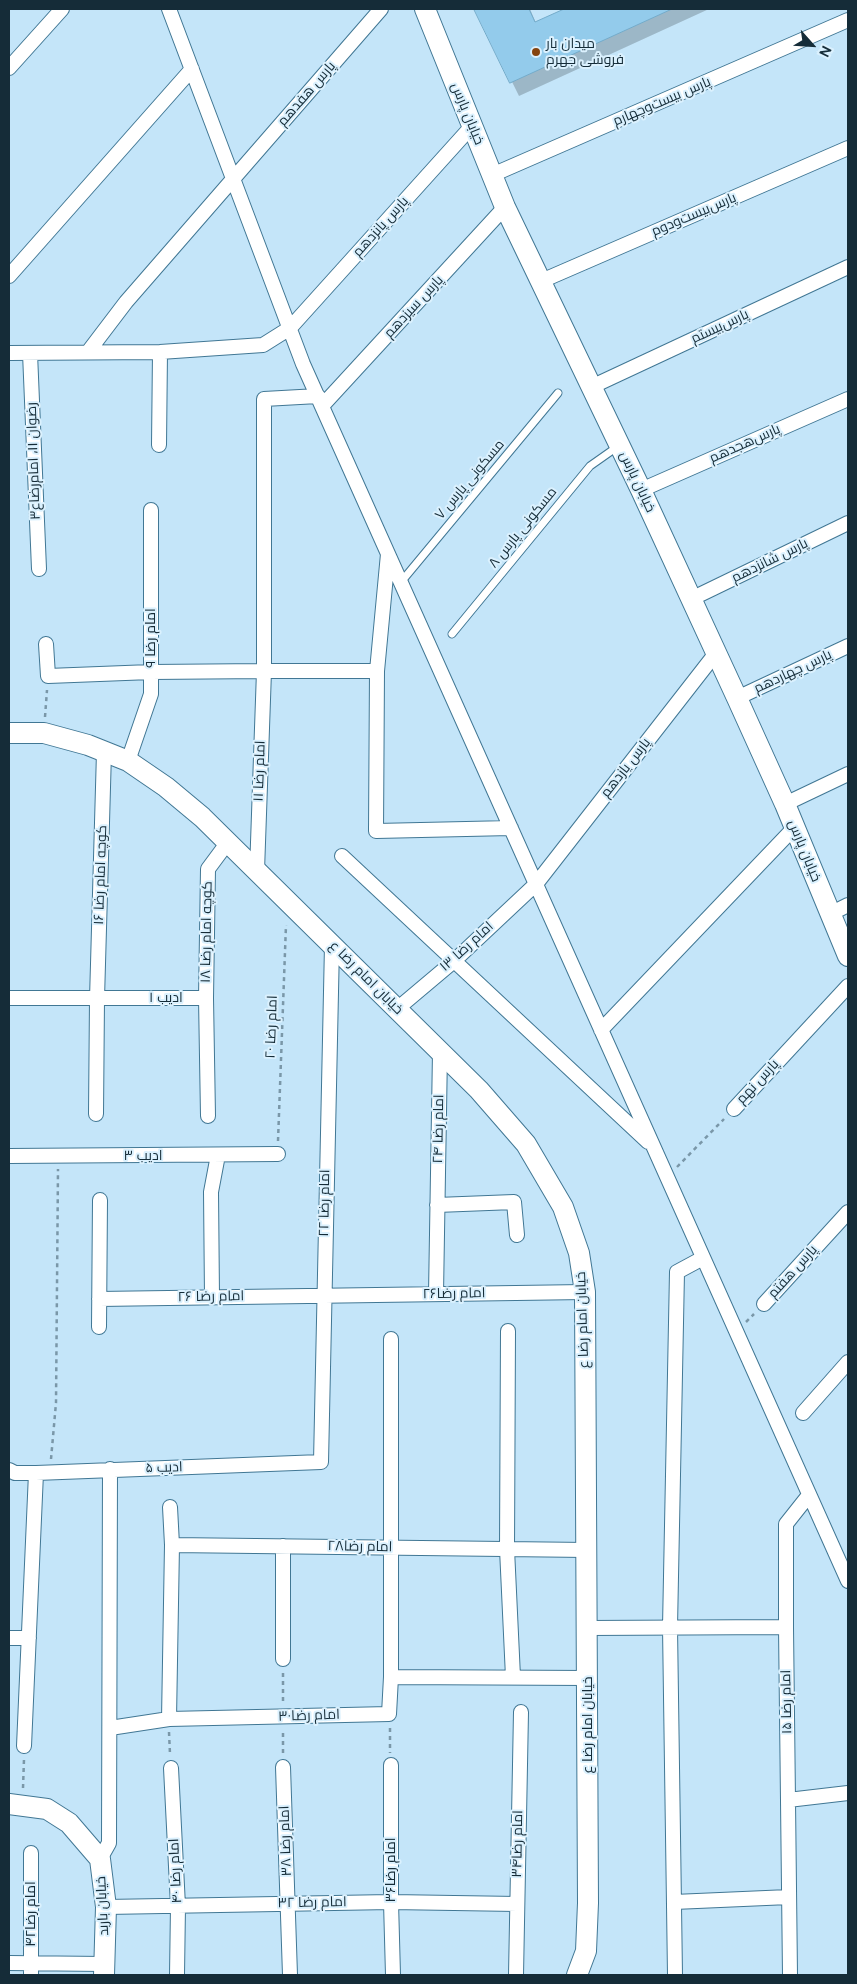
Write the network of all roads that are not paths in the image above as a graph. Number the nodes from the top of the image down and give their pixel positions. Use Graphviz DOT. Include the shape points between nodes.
graph roads {
  1 [pos="62,9"];
  2 [pos="169,9"];
  3 [pos="381,9"];
  4 [pos="425,9"];
  5 [pos="848,20"];
  6 [pos="9,68"];
  7 [pos="192,69"];
  8 [pos="472,126"];
  9 [pos="848,148"];
  10 [pos="492,175"];
  11 [pos="234,180"];
  12 [pos="505,208"];
  13 [pos="848,267"];
  14 [pos="9,276"];
  15 [pos="539,282"];
  16 [pos="290,328"];
  17 [pos="88,352"];
  18 [pos="160,352"];
  19 [pos="9,353"];
  20 [pos="30,353"];
  21 [pos="591,387"];
  22 [pos="558,393"];
  23 [pos="848,398"];
  24 [pos="320,401"];
  25 [pos="159,445"];
  26 [pos="620,445"];
  27 [pos="641,490"];
  28 [pos="151,510"];
  29 [pos="848,523"];
  30 [pos="388,553"];
  31 [pos="38,569"];
  32 [pos="401,582"];
  33 [pos="691,599"];
  34 [pos="452,634"];
  35 [pos="46,644"];
  36 [pos="848,646"];
  37 [pos="716,653"];
  38 [pos="377,670"];
  39 [pos="264,671"];
  40 [pos="151,672"];
  41 [pos="737,698"];
  42 [pos="9,733"];
  43 [pos="104,752"];
  44 [pos="128,761"];
  45 [pos="848,774"];
  46 [pos="785,804"];
  47 [pos="511,828"];
  48 [pos="794,828"];
  49 [pos="228,842"];
  50 [pos="342,856"];
  51 [pos="257,871"];
  52 [pos="536,884"];
  53 [pos="848,905"];
  54 [pos="830,914"];
  55 [pos="332,945"];
  56 [pos="848,956"];
  57 [pos="454,961"];
  58 [pos="848,986"];
  59 [pos="9,998"];
  60 [pos="97,998"];
  61 [pos="206,998"];
  62 [pos="397,1009"];
  63 [pos="601,1030"];
  64 [pos="440,1052"];
  65 [pos="734,1109"];
  66 [pos="96,1114"];
  67 [pos="208,1116"];
  68 [pos="654,1147"];
  69 [pos="278,1154"];
  70 [pos="218,1155"];
  71 [pos="9,1156"];
  72 [pos="100,1200"];
  73 [pos="437,1205"];
  74 [pos="848,1212"];
  75 [pos="517,1235"];
  76 [pos="703,1258"];
  77 [pos="585,1292"];
  78 [pos="436,1294"];
  79 [pos="323,1295"];
  80 [pos="212,1297"];
  81 [pos="99,1299"];
  82 [pos="764,1304"];
  83 [pos="99,1327"];
  84 [pos="508,1331"];
  85 [pos="391,1339"];
  86 [pos="848,1362"];
  87 [pos="803,1413"];
  88 [pos="320,1462"];
  89 [pos="110,1469"];
  90 [pos="11,1473"];
  91 [pos="36,1473"];
  92 [pos="809,1495"];
  93 [pos="170,1507"];
  94 [pos="172,1545"];
  95 [pos="283,1546"];
  96 [pos="390,1548"];
  97 [pos="507,1549"];
  98 [pos="587,1550"];
  99 [pos="848,1581"];
  100 [pos="670,1627"];
  101 [pos="786,1627"];
  102 [pos="587,1628"];
  103 [pos="9,1638"];
  104 [pos="29,1638"];
  105 [pos="284,1659"];
  106 [pos="390,1677"];
  107 [pos="513,1678"];
  108 [pos="588,1678"];
  109 [pos="521,1712"];
  110 [pos="169,1719"];
  111 [pos="110,1728"];
  112 [pos="24,1746"];
  113 [pos="391,1765"];
  114 [pos="283,1767"];
  115 [pos="171,1768"];
  116 [pos="848,1793"];
  117 [pos="788,1800"];
  118 [pos="15,1804"];
  119 [pos="32,1852"];
  120 [pos="100,1859"];
  121 [pos="789,1897"];
  122 [pos="391,1902"];
  123 [pos="674,1902"];
  124 [pos="289,1903"];
  125 [pos="517,1904"];
  126 [pos="178,1906"];
  127 [pos="106,1907"];
  128 [pos="9,1963"];
  129 [pos="31,1970"];
  130 [pos="104,1970"];
  131 [pos="176,1975"];
  132 [pos="290,1975"];
  133 [pos="393,1975"];
  134 [pos="516,1975"];
  135 [pos="577,1975"];
  136 [pos="675,1975"];
  137 [pos="790,1975"];
  1 -- 6 [label="street"];
  2 -- 7 [label="street"];
  3 -- 11 [label="street, پارس‌ هفدهم"];
  4 -- 8 [label="main road, خیابان پارس"];
  5 -- 10 [label="street, پارس بیست‌وچهارم"];
  7 -- 11 [label="street"];
  7 -- 14 [label="street"];
  8 -- 10 [label="main road, خیابان پارس"];
  8 -- 16 [label="street, پارس‌ پانزدهم"];
  9 -- 15 [label="street, پارس‌بیست‌و‌دوم"];
  10 -- 12 [label="main road, خیابان پارس"];
  11 -- 16 [label="street"];
  11 -- 17 [label="street, پارس‌ هفدهم" via="126,302"];
  12 -- 15 [label="main road, خیابان پارس"];
  12 -- 24 [label="street, پارس‌ سیزدهم"];
  13 -- 21 [label="street, پارس‌بیستم"];
  15 -- 21 [label="main road, خیابان پارس"];
  16 -- 18 [label="street, پارس‌ پانزدهم" via="263,345"];
  16 -- 24 [label="street"];
  17 -- 18 [label="street, پارس‌ پانزدهم"];
  17 -- 20 [label="street, پارس‌ پانزدهم"];
  18 -- 25 [label="street"];
  19 -- 20 [label="street, پارس‌ پانزدهم"];
  20 -- 31 [label="street, رضوان ۱۱، امام‌رضا‌ع‌۳"];
  21 -- 26 [label="main road, خیابان پارس"];
  22 -- 32 [label="lane, مسکونی ‌پارس ۷"];
  23 -- 27 [label="street, پارس‌‌هجدهم"];
  24 -- 30 [label="street"];
  24 -- 39 [label="street, امام رضا ۱۱" via="264,399"];
  26 -- 27 [label="main road, خیابان پارس"];
  26 -- 34 [label="lane, مسکونی پارس ۸" via="590,466"];
  27 -- 33 [label="main road, خیابان پارس"];
  28 -- 40 [label="street, امام رضا ۹"];
  29 -- 33 [label="street, پارس‌‌ شانزدهم"];
  30 -- 32 [label="street"];
  30 -- 38 [label="street"];
  32 -- 47 [label="street"];
  33 -- 37 [label="main road, خیابان پارس"];
  35 -- 40 [label="street" via="48,676"];
  36 -- 41 [label="street, پارس‌‌ چهاردهم"];
  37 -- 41 [label="main road, خیابان پارس"];
  37 -- 52 [label="street, پارس‌‌ یازدهم"];
  38 -- 39 [label="street"];
  38 -- 47 [label="street" via="376,831"];
  39 -- 40 [label="street"];
  39 -- 51 [label="street, امام رضا ۱۱"];
  40 -- 44 [label="street, امام رضا ۹" via="151,694"];
  41 -- 46 [label="main road, خیابان پارس"];
  42 -- 43 [label="main road, خیابان امام رضا ع" via="44,733"];
  43 -- 44 [label="main road, خیابان امام رضا ع"];
  43 -- 60 [label="street, کوچه امام رضا ۱۶"];
  44 -- 49 [label="main road, خیابان امام رضا ع" via="202,816"];
  45 -- 46 [label="street"];
  46 -- 48 [label="main road, خیابان پارس"];
  47 -- 52 [label="street"];
  48 -- 54 [label="main road, خیابان پارس"];
  48 -- 63 [label="street"];
  49 -- 51 [label="main road, خیابان امام رضا ع"];
  49 -- 61 [label="street, کوچه امام رضا ۱۸" via="208,869"];
  50 -- 57 [label="street"];
  51 -- 55 [label="main road, خیابان امام رضا ع"];
  52 -- 57 [label="street, امام رضا ۱۳"];
  52 -- 63 [label="street"];
  53 -- 54 [label="street"];
  54 -- 56 [label="main road, خیابان پارس"];
  55 -- 62 [label="main road, خیابان امام رضا ع"];
  55 -- 79 [label="street, امام رضا ۲۲"];
  57 -- 62 [label="street, امام رضا ۱۳"];
  57 -- 68 [label="street"];
  58 -- 65 [label="street, پارس‌‌ نهم"];
  59 -- 60 [label="street, ادیب ۱"];
  60 -- 61 [label="street, ادیب ۱"];
  60 -- 66 [label="street, کوچه امام رضا ۱۶"];
  61 -- 67 [label="street"];
  62 -- 64 [label="main road, خیابان امام رضا ع"];
  63 -- 68 [label="street"];
  64 -- 73 [label="street, امام رضا ۲۴"];
  64 -- 77 [label="main road, خیابان امام رضا ع" via="479,1090 526,1144 563,1206 579,1253"];
  68 -- 76 [label="street"];
  69 -- 70 [label="street, ادیب ۳"];
  70 -- 71 [label="street, ادیب ۳"];
  70 -- 80 [label="street" via="211,1192"];
  72 -- 81 [label="street"];
  73 -- 75 [label="street" via="514,1202"];
  73 -- 78 [label="street, امام رضا ۲۴"];
  74 -- 82 [label="street, پارس‌‌ هفتم"];
  76 -- 92 [label="street"];
  76 -- 100 [label="street" via="677,1272"];
  77 -- 78 [label="street, امام رضا۲۶"];
  77 -- 98 [label="main road, خیابان امام رضا ع"];
  78 -- 79 [label="street, امام رضا۲۶"];
  79 -- 80 [label="street, امام رضا ۲۶"];
  79 -- 88 [label="street, امام رضا ۲۲"];
  80 -- 81 [label="street, امام رضا ۲۶"];
  81 -- 83 [label="street"];
  84 -- 97 [label="street"];
  85 -- 96 [label="street"];
  86 -- 87 [label="street"];
  88 -- 89 [label="street, ادیب ۵"];
  89 -- 91 [label="street, ادیب ۵"];
  89 -- 111 [label="street"];
  90 -- 91 [label="street, ادیب ۵"];
  91 -- 104 [label="street"];
  92 -- 99 [label="street"];
  92 -- 101 [label="street, ۱۵ امام رضا" via="786,1524"];
  93 -- 94 [label="street"];
  94 -- 95 [label="street, امام رضا۲۸"];
  94 -- 110 [label="street"];
  95 -- 96 [label="street, امام رضا۲۸"];
  95 -- 105 [label="street"];
  96 -- 97 [label="street, امام رضا۲۸"];
  96 -- 106 [label="street"];
  97 -- 98 [label="street, امام رضا۲۸"];
  97 -- 107 [label="street"];
  98 -- 102 [label="main road, خیابان امام رضا ع"];
  100 -- 101 [label="street"];
  100 -- 102 [label="street"];
  100 -- 123 [label="street"];
  101 -- 117 [label="street, ۱۵ امام رضا"];
  102 -- 108 [label="main road, خیابان امام رضا ع"];
  103 -- 104 [label="street"];
  104 -- 112 [label="street"];
  106 -- 107 [label="street"];
  106 -- 110 [label="street, امام رضا۳۰" via="389,1714"];
  107 -- 108 [label="street"];
  108 -- 135 [label="main road, خیابان امام رضا ع" via="588,1902 586,1951"];
  109 -- 125 [label="street, امام رضا۳۴"];
  110 -- 111 [label="street, امام رضا۳۰"];
  111 -- 120 [label="street" via="109,1843"];
  113 -- 122 [label="street, امام رضا۳۶"];
  114 -- 124 [label="street, امام رضا ۳۸"];
  115 -- 126 [label="street, امام رضا ۴۰"];
  116 -- 117 [label="street"];
  117 -- 121 [label="street, ۱۵ امام رضا"];
  118 -- 120 [label="main road, خیابان باربد" via="47,1809 69,1823"];
  119 -- 129 [label="street, امام رضا۴۲"];
  120 -- 127 [label="main road, خیابان باربد"];
  121 -- 123 [label="street"];
  121 -- 137 [label="street, ۱۵ امام رضا"];
  122 -- 124 [label="street, امام رضا ۳۲"];
  122 -- 125 [label="street, امام رضا ۳۲"];
  122 -- 133 [label="street, امام رضا۳۶"];
  123 -- 136 [label="street"];
  124 -- 126 [label="street, امام رضا ۳۲"];
  124 -- 132 [label="street, امام رضا ۳۸"];
  125 -- 134 [label="street, امام رضا۳۴"];
  126 -- 127 [label="street, امام رضا ۳۲"];
  126 -- 131 [label="street, امام رضا ۴۰"];
  127 -- 130 [label="main road, خیابان باربد"];
  128 -- 129 [label="street"];
  129 -- 130 [label="street"];
}
